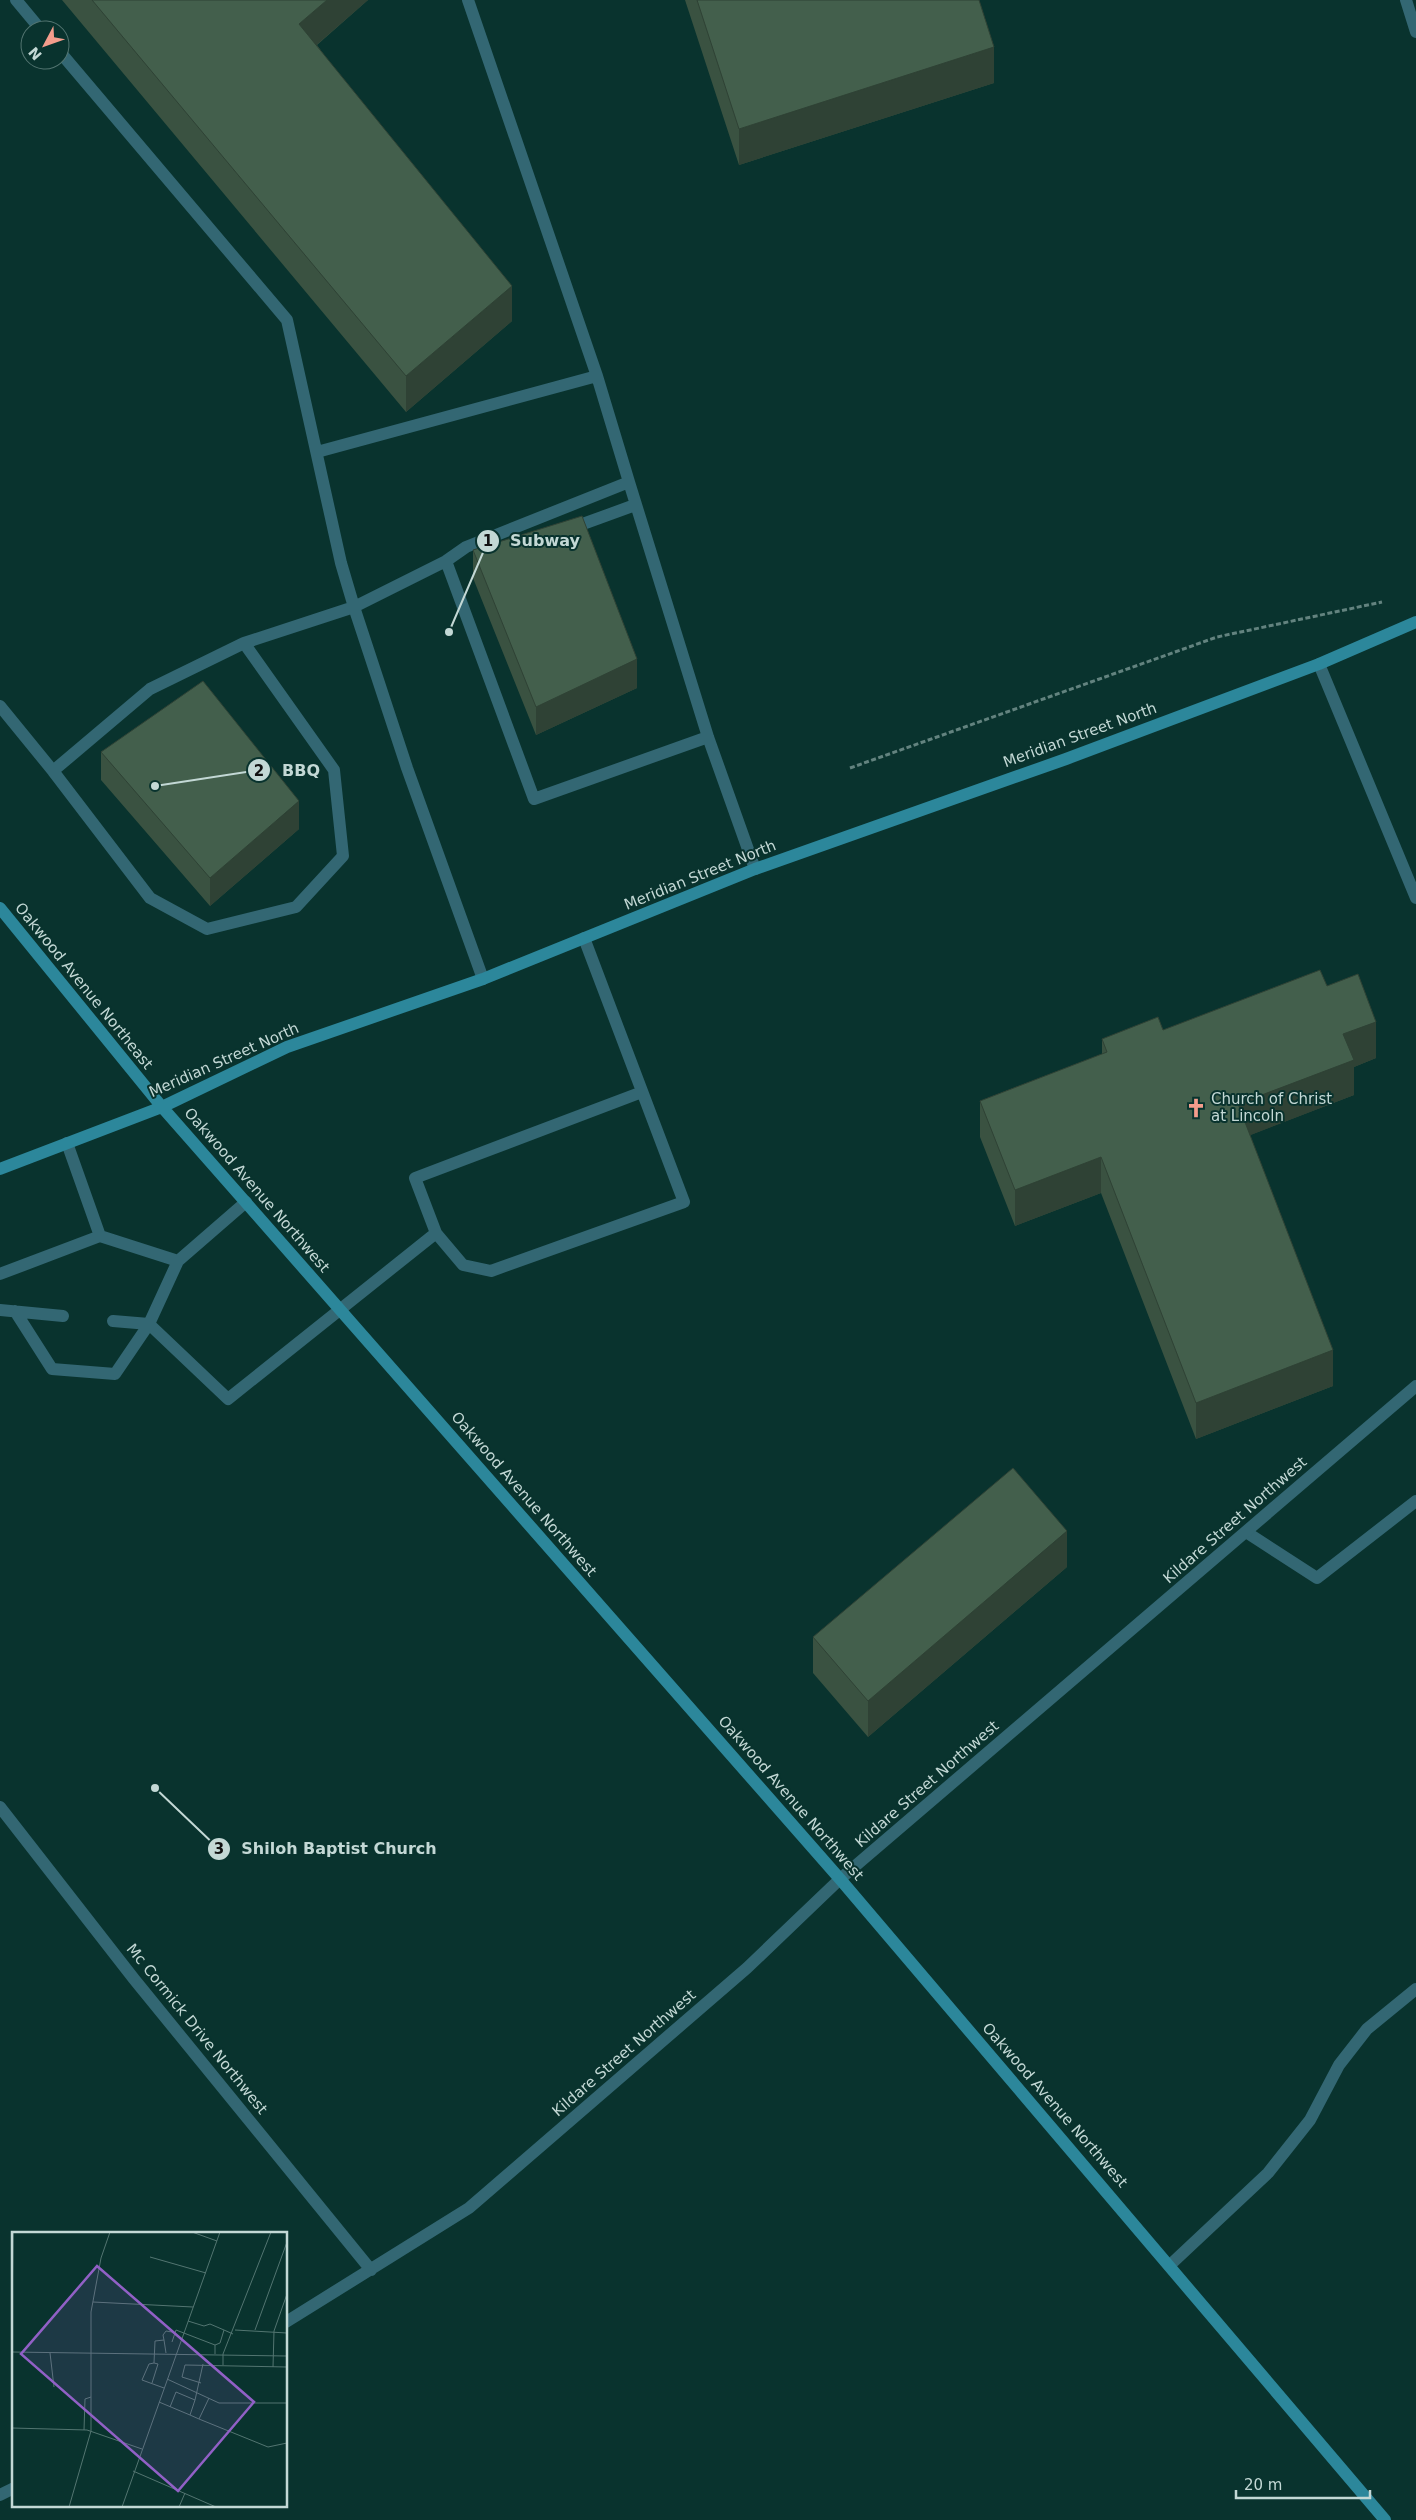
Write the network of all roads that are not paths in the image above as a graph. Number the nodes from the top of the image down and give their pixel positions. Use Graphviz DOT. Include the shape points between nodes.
graph roads {
  1 [pos="16,0"];
  2 [pos="468,0"];
  3 [pos="1406,0"];
  4 [pos="33,20"];
  5 [pos="1416,32"];
  6 [pos="70,64"];
  7 [pos="597,376"];
  8 [pos="317,452"];
  9 [pos="628,482"];
  10 [pos="635,505"];
  11 [pos="561,532"];
  12 [pos="466,548"];
  13 [pos="480,556"];
  14 [pos="446,561"];
  15 [pos="354,607"];
  16 [pos="1416,622"];
  17 [pos="244,644"];
  18 [pos="1319,664"];
  19 [pos="0,706"];
  20 [pos="708,736"];
  21 [pos="53,771"];
  22 [pos="755,869"];
  23 [pos="1416,898"];
  24 [pos="0,908"];
  25 [pos="584,938"];
  26 [pos="483,979"];
  27 [pos="642,1092"];
  28 [pos="162,1107"];
  29 [pos="67,1143"];
  30 [pos="0,1169"];
  31 [pos="246,1202"];
  32 [pos="436,1233"];
  33 [pos="100,1236"];
  34 [pos="178,1262"];
  35 [pos="0,1274"];
  36 [pos="339,1308"];
  37 [pos="0,1310"];
  38 [pos="15,1311"];
  39 [pos="63,1316"];
  40 [pos="112,1321"];
  41 [pos="149,1324"];
  42 [pos="1416,1386"];
  43 [pos="1416,1501"];
  44 [pos="1246,1532"];
  45 [pos="0,1807"];
  46 [pos="840,1879"];
  47 [pos="1416,1988"];
  48 [pos="1170,2266"];
  49 [pos="371,2270"];
  50 [pos="288,2321"];
  51 [pos="12,2489"];
  52 [pos="0,2495"];
  53 [pos="1385,2520"];
  1 -- 4 [label="street"];
  2 -- 7 [label="street"];
  3 -- 5 [label="street"];
  6 -- 8 [label="street" via="287,320"];
  7 -- 8 [label="street"];
  7 -- 9 [label="street"];
  8 -- 15 [label="street"];
  9 -- 10 [label="street"];
  9 -- 12 [label="street"];
  10 -- 11 [label="street"];
  10 -- 20 [label="street"];
  12 -- 13 [label="street"];
  12 -- 14 [label="street"];
  14 -- 15 [label="street"];
  14 -- 20 [label="street" via="534,799"];
  15 -- 17 [label="street"];
  15 -- 26 [label="street" via="407,768"];
  16 -- 18 [label="street, Meridian Street North"];
  17 -- 21 [label="street" via="150,689"];
  17 -- 21 [label="street" via="334,770 343,856 296,907 207,929 150,898"];
  18 -- 22 [label="street, Meridian Street North" via="1066,759"];
  18 -- 23 [label="street"];
  19 -- 21 [label="street"];
  20 -- 22 [label="street"];
  22 -- 25 [label="street, Meridian Street North"];
  24 -- 28 [label="street, Oakwood Avenue Northeast"];
  25 -- 26 [label="street, Meridian Street North"];
  25 -- 27 [label="street"];
  26 -- 28 [label="street, Meridian Street North" via="287,1047"];
  27 -- 32 [label="street" via="415,1178"];
  27 -- 32 [label="street" via="684,1202 491,1271 463,1266"];
  28 -- 29 [label="street, Meridian Street North"];
  28 -- 31 [label="street, Oakwood Avenue Northwest"];
  29 -- 30 [label="street, Meridian Street North"];
  29 -- 33 [label="street"];
  31 -- 34 [label="street"];
  31 -- 36 [label="street, Oakwood Avenue Northwest"];
  32 -- 36 [label="street"];
  33 -- 34 [label="street"];
  33 -- 35 [label="street"];
  34 -- 41 [label="street"];
  36 -- 41 [label="street" via="228,1399"];
  36 -- 46 [label="street, Oakwood Avenue Northwest"];
  37 -- 38 [label="street"];
  38 -- 39 [label="street"];
  38 -- 41 [label="street" via="52,1369 115,1374"];
  40 -- 41 [label="street"];
  42 -- 44 [label="street, Kildare Street Northwest"];
  43 -- 44 [label="street" via="1318,1578"];
  44 -- 46 [label="street, Kildare Street Northwest"];
  45 -- 49 [label="street, Mc Cormick Drive Northwest" via="134,1979"];
  46 -- 48 [label="street, Oakwood Avenue Northwest"];
  46 -- 49 [label="street, Kildare Street Northwest" via="748,1968 469,2208"];
  47 -- 48 [label="street" via="1367,2028 1339,2065 1310,2120 1268,2173"];
  48 -- 53 [label="street, Oakwood Avenue Northwest"];
  49 -- 50 [label="street, Kildare Street Northwest"];
  51 -- 52 [label="street"];
}
